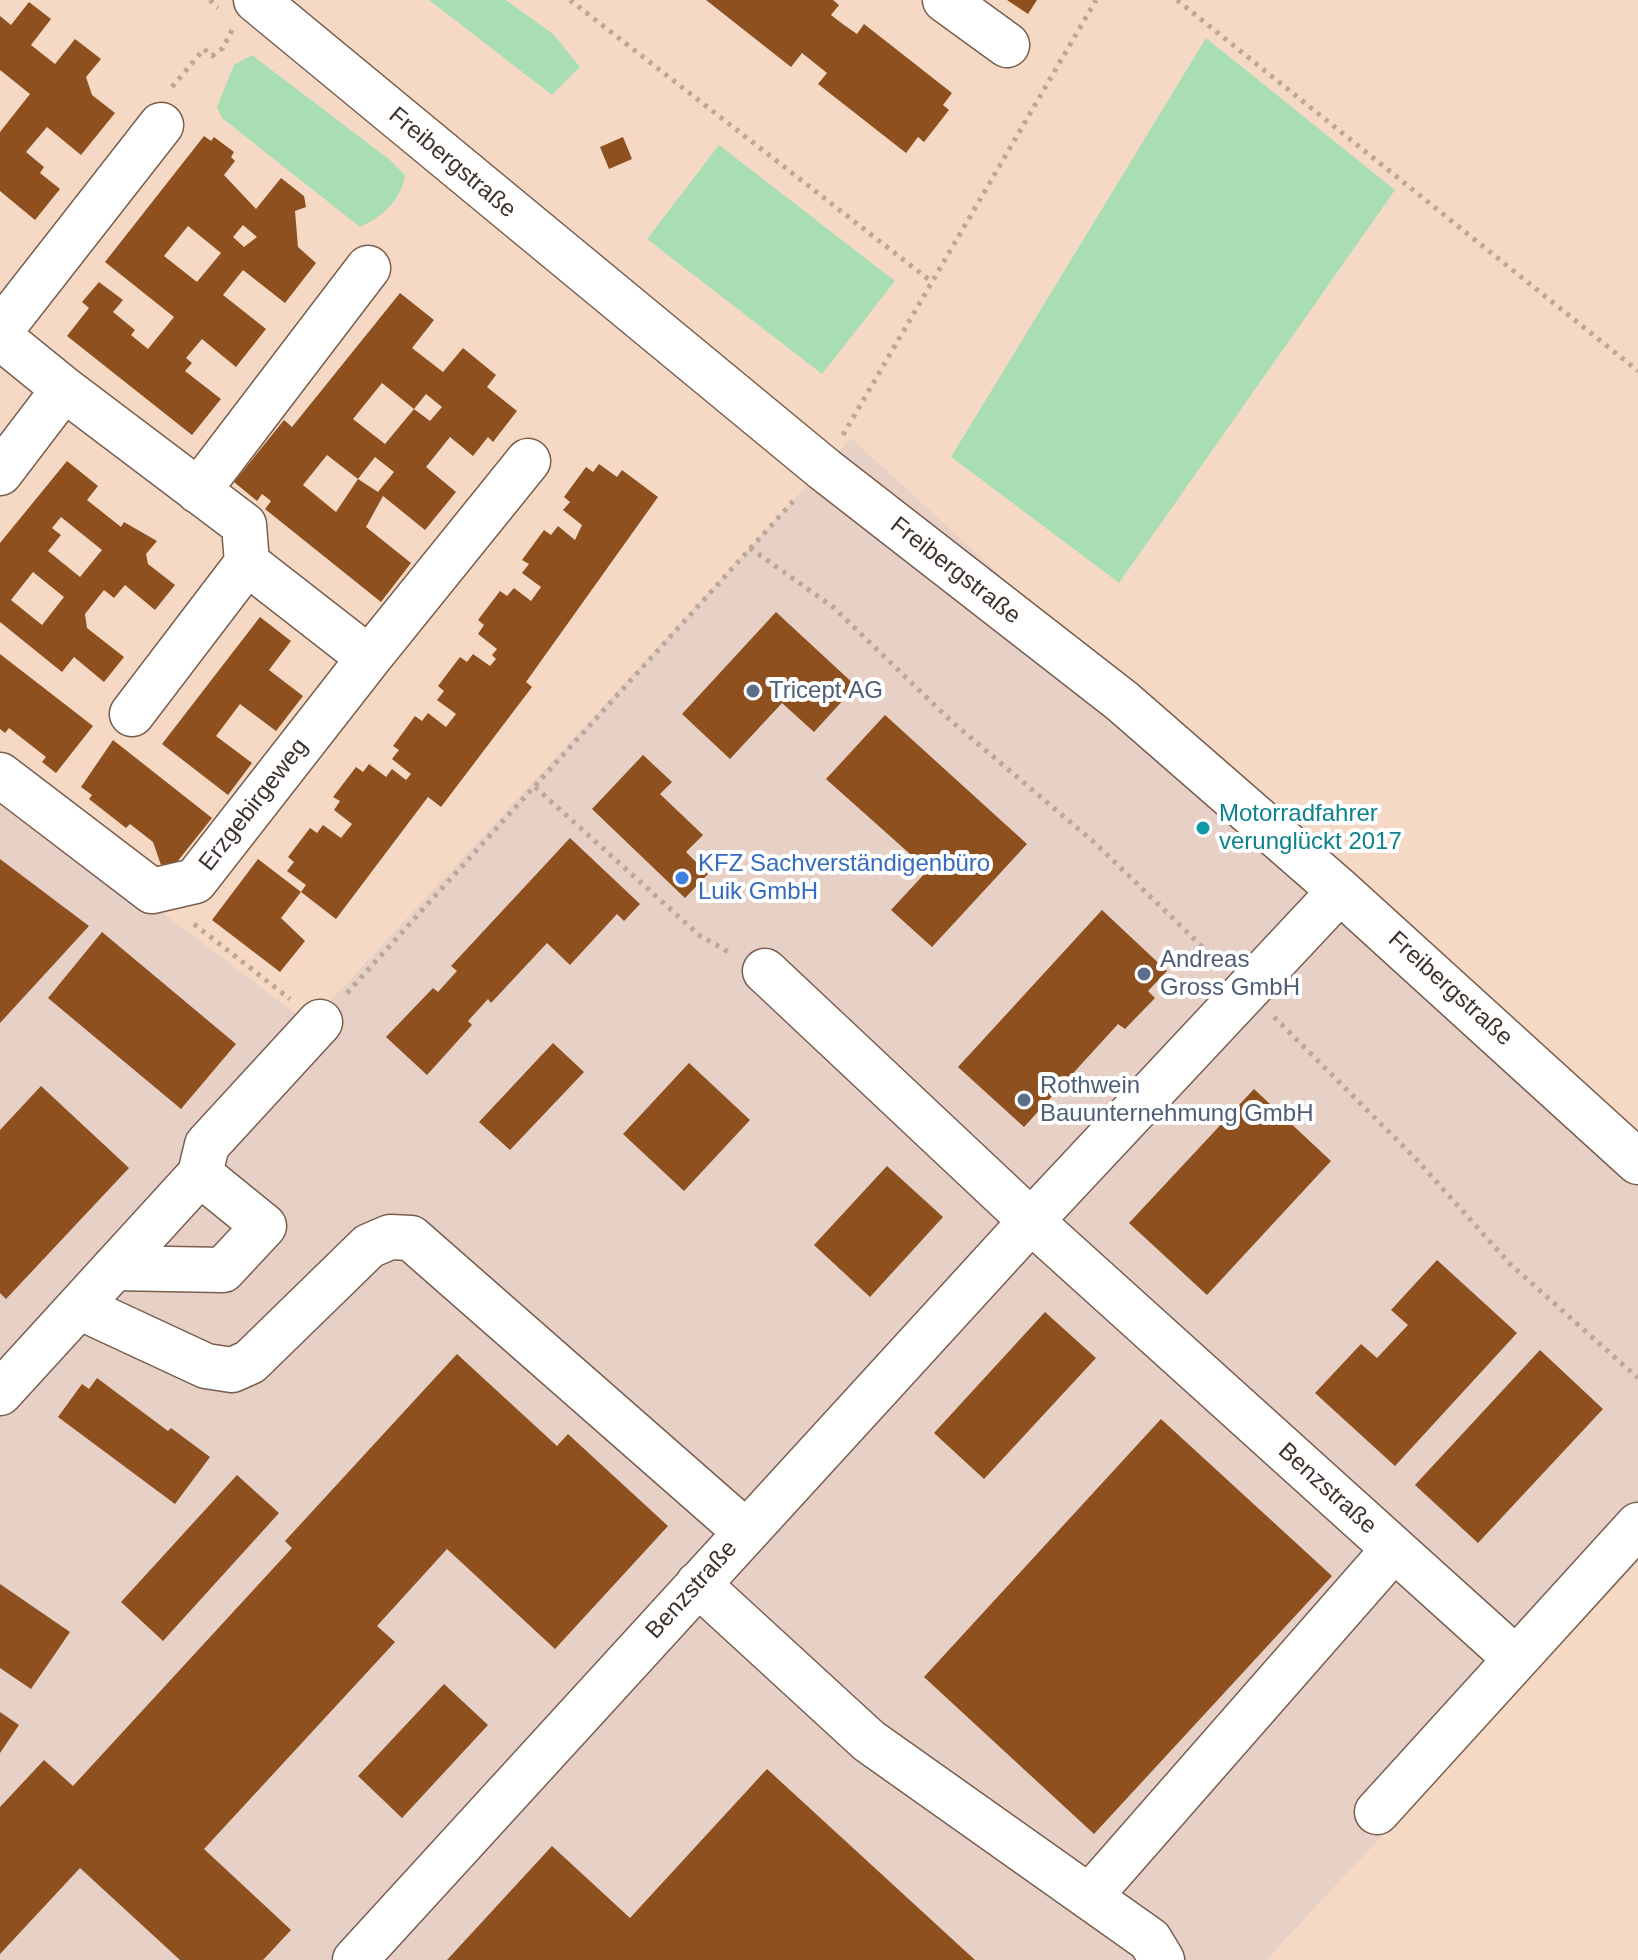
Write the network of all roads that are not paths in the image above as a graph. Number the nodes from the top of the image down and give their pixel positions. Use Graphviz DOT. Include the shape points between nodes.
graph roads {
  1 [pos="945,0"];
  2 [pos="257,11"];
  3 [pos="1007,45"];
  4 [pos="163,111"];
  5 [pos="368,268"];
  6 [pos="0,334"];
  7 [pos="64,389"];
  8 [pos="528,461"];
  9 [pos="0,473"];
  10 [pos="198,491"];
  11 [pos="247,563"];
  12 [pos="369,658"];
  13 [pos="132,714"];
  14 [pos="0,775"];
  15 [pos="1340,891"];
  16 [pos="765,971"];
  17 [pos="320,1022"];
  18 [pos="1638,1162"];
  19 [pos="200,1174"];
  20 [pos="1031,1221"];
  21 [pos="114,1268"];
  22 [pos="79,1307"];
  23 [pos="0,1393"];
  24 [pos="1638,1525"];
  25 [pos="746,1532"];
  26 [pos="1394,1549"];
  27 [pos="698,1584"];
  28 [pos="1516,1659"];
  29 [pos="1377,1812"];
  30 [pos="1089,1897"];
  31 [pos="355,1960"];
  32 [pos="1162,1960"];
  1 -- 3 [label="street"];
  2 -- 15 [label="street, Freibergstraße" via="824,469 1122,701"];
  4 -- 6 [label="street"];
  5 -- 10 [label="street"];
  6 -- 7 [label="street"];
  7 -- 9 [label="street"];
  7 -- 10 [label="street"];
  8 -- 12 [label="street, Erzgebirgeweg"];
  10 -- 11 [label="street" via="244,525"];
  11 -- 12 [label="street"];
  11 -- 13 [label="street"];
  12 -- 14 [label="street, Erzgebirgeweg" via="195,881 152,891"];
  15 -- 18 [label="street, Freibergstraße"];
  15 -- 20 [label="street, Benzstraße"];
  16 -- 20 [label="street, Benzstraße"];
  17 -- 19 [label="street" via="207,1145"];
  19 -- 21 [label="street"];
  19 -- 21 [label="street" via="264,1226 223,1270"];
  20 -- 25 [label="street, Benzstraße"];
  20 -- 26 [label="street, Benzstraße"];
  21 -- 22 [label="street"];
  22 -- 23 [label="street"];
  22 -- 25 [label="street" via="206,1366 232,1370 250,1362 369,1246 390,1237 411,1238"];
  24 -- 28 [label="street"];
  25 -- 27 [label="street, Benzstraße"];
  26 -- 28 [label="street, Benzstraße"];
  26 -- 30 [label="street"];
  27 -- 30 [label="street" via="869,1741"];
  27 -- 31 [label="street, Benzstraße"];
  28 -- 29 [label="street"];
  30 -- 32 [label="street" via="1150,1940"];
}
